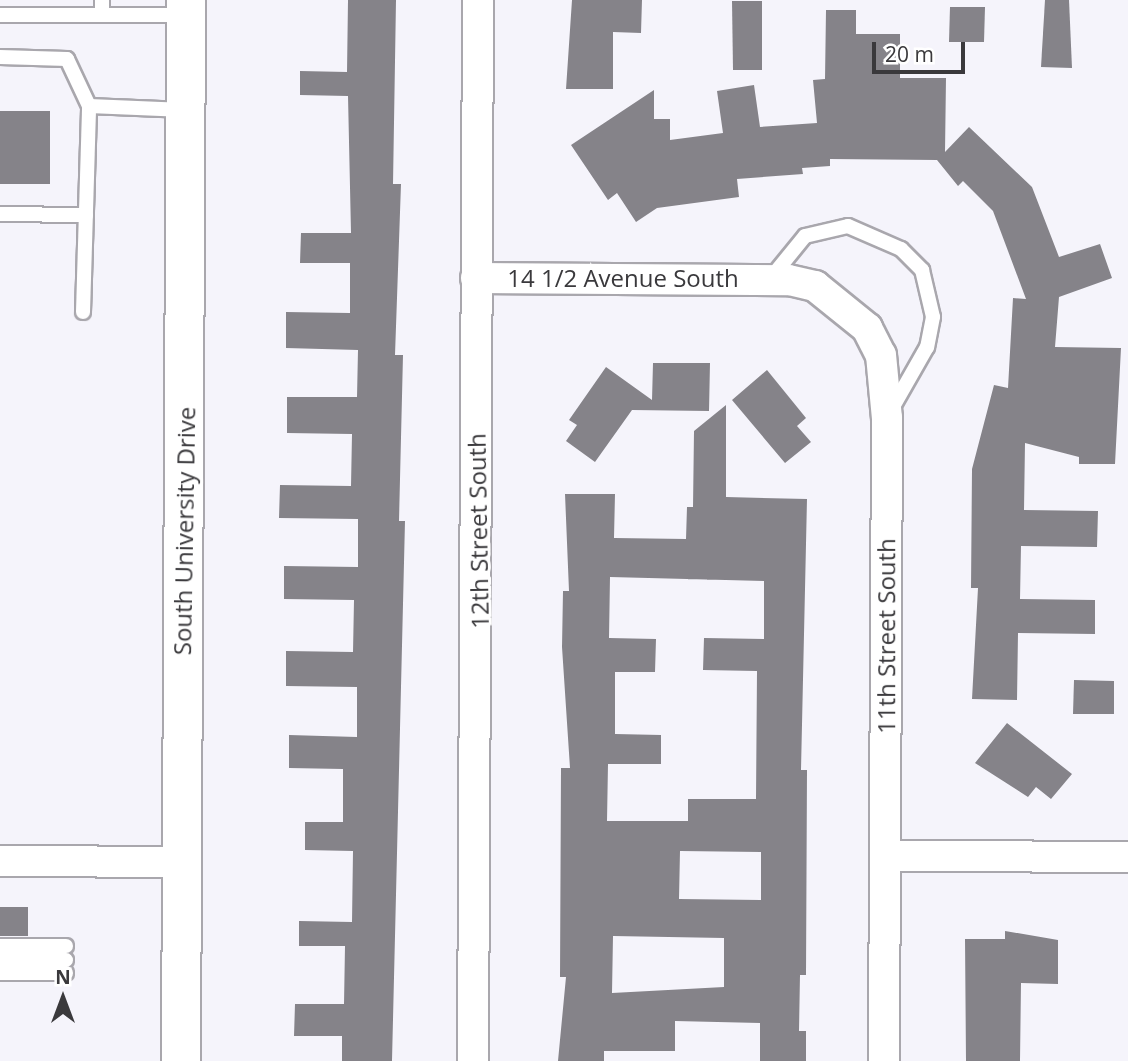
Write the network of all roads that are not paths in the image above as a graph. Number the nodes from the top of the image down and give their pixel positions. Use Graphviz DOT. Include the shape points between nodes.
graph roads {
  1 [pos="478,0"];
  2 [pos="102,7"];
  3 [pos="186,8"];
  4 [pos="0,15"];
  5 [pos="0,57"];
  6 [pos="89,106"];
  7 [pos="186,110"];
  8 [pos="0,214"];
  9 [pos="86,215"];
  10 [pos="476,278"];
  11 [pos="770,279"];
  12 [pos="83,312"];
  13 [pos="887,418"];
  14 [pos="885,856"];
  15 [pos="1128,857"];
  16 [pos="0,860"];
  17 [pos="181,862"];
  18 [pos="0,946"];
  19 [pos="0,959"];
  20 [pos="66,960"];
  21 [pos="0,973"];
  22 [pos="181,1061"];
  23 [pos="473,1061"];
  24 [pos="884,1061"];
  1 -- 10 [label="street, 12th Street South"];
  2 -- 3 [label="lane"];
  2 -- 4 [label="lane"];
  3 -- 7 [label="main road, South University Drive"];
  5 -- 6 [label="lane" via="67,59"];
  6 -- 7 [label="lane"];
  6 -- 9 [label="lane"];
  7 -- 17 [label="main road, South University Drive"];
  8 -- 9 [label="lane"];
  9 -- 12 [label="lane"];
  10 -- 11 [label="street, 14 1/2 Avenue South"];
  10 -- 23 [label="street, 12th Street South" via="480,693"];
  11 -- 13 [label="street, 11th Street South" via="815,285 867,328 881,355"];
  11 -- 13 [label="lane" via="804,236 848,226 901,249 922,270 933,317 927,347"];
  13 -- 14 [label="street, 11th Street South"];
  14 -- 15 [label="street"];
  14 -- 24 [label="street, 11th Street South"];
  16 -- 17 [label="street"];
  17 -- 22 [label="main road, South University Drive"];
  18 -- 20 [label="lane"];
  19 -- 20 [label="lane"];
  20 -- 21 [label="lane"];
}
